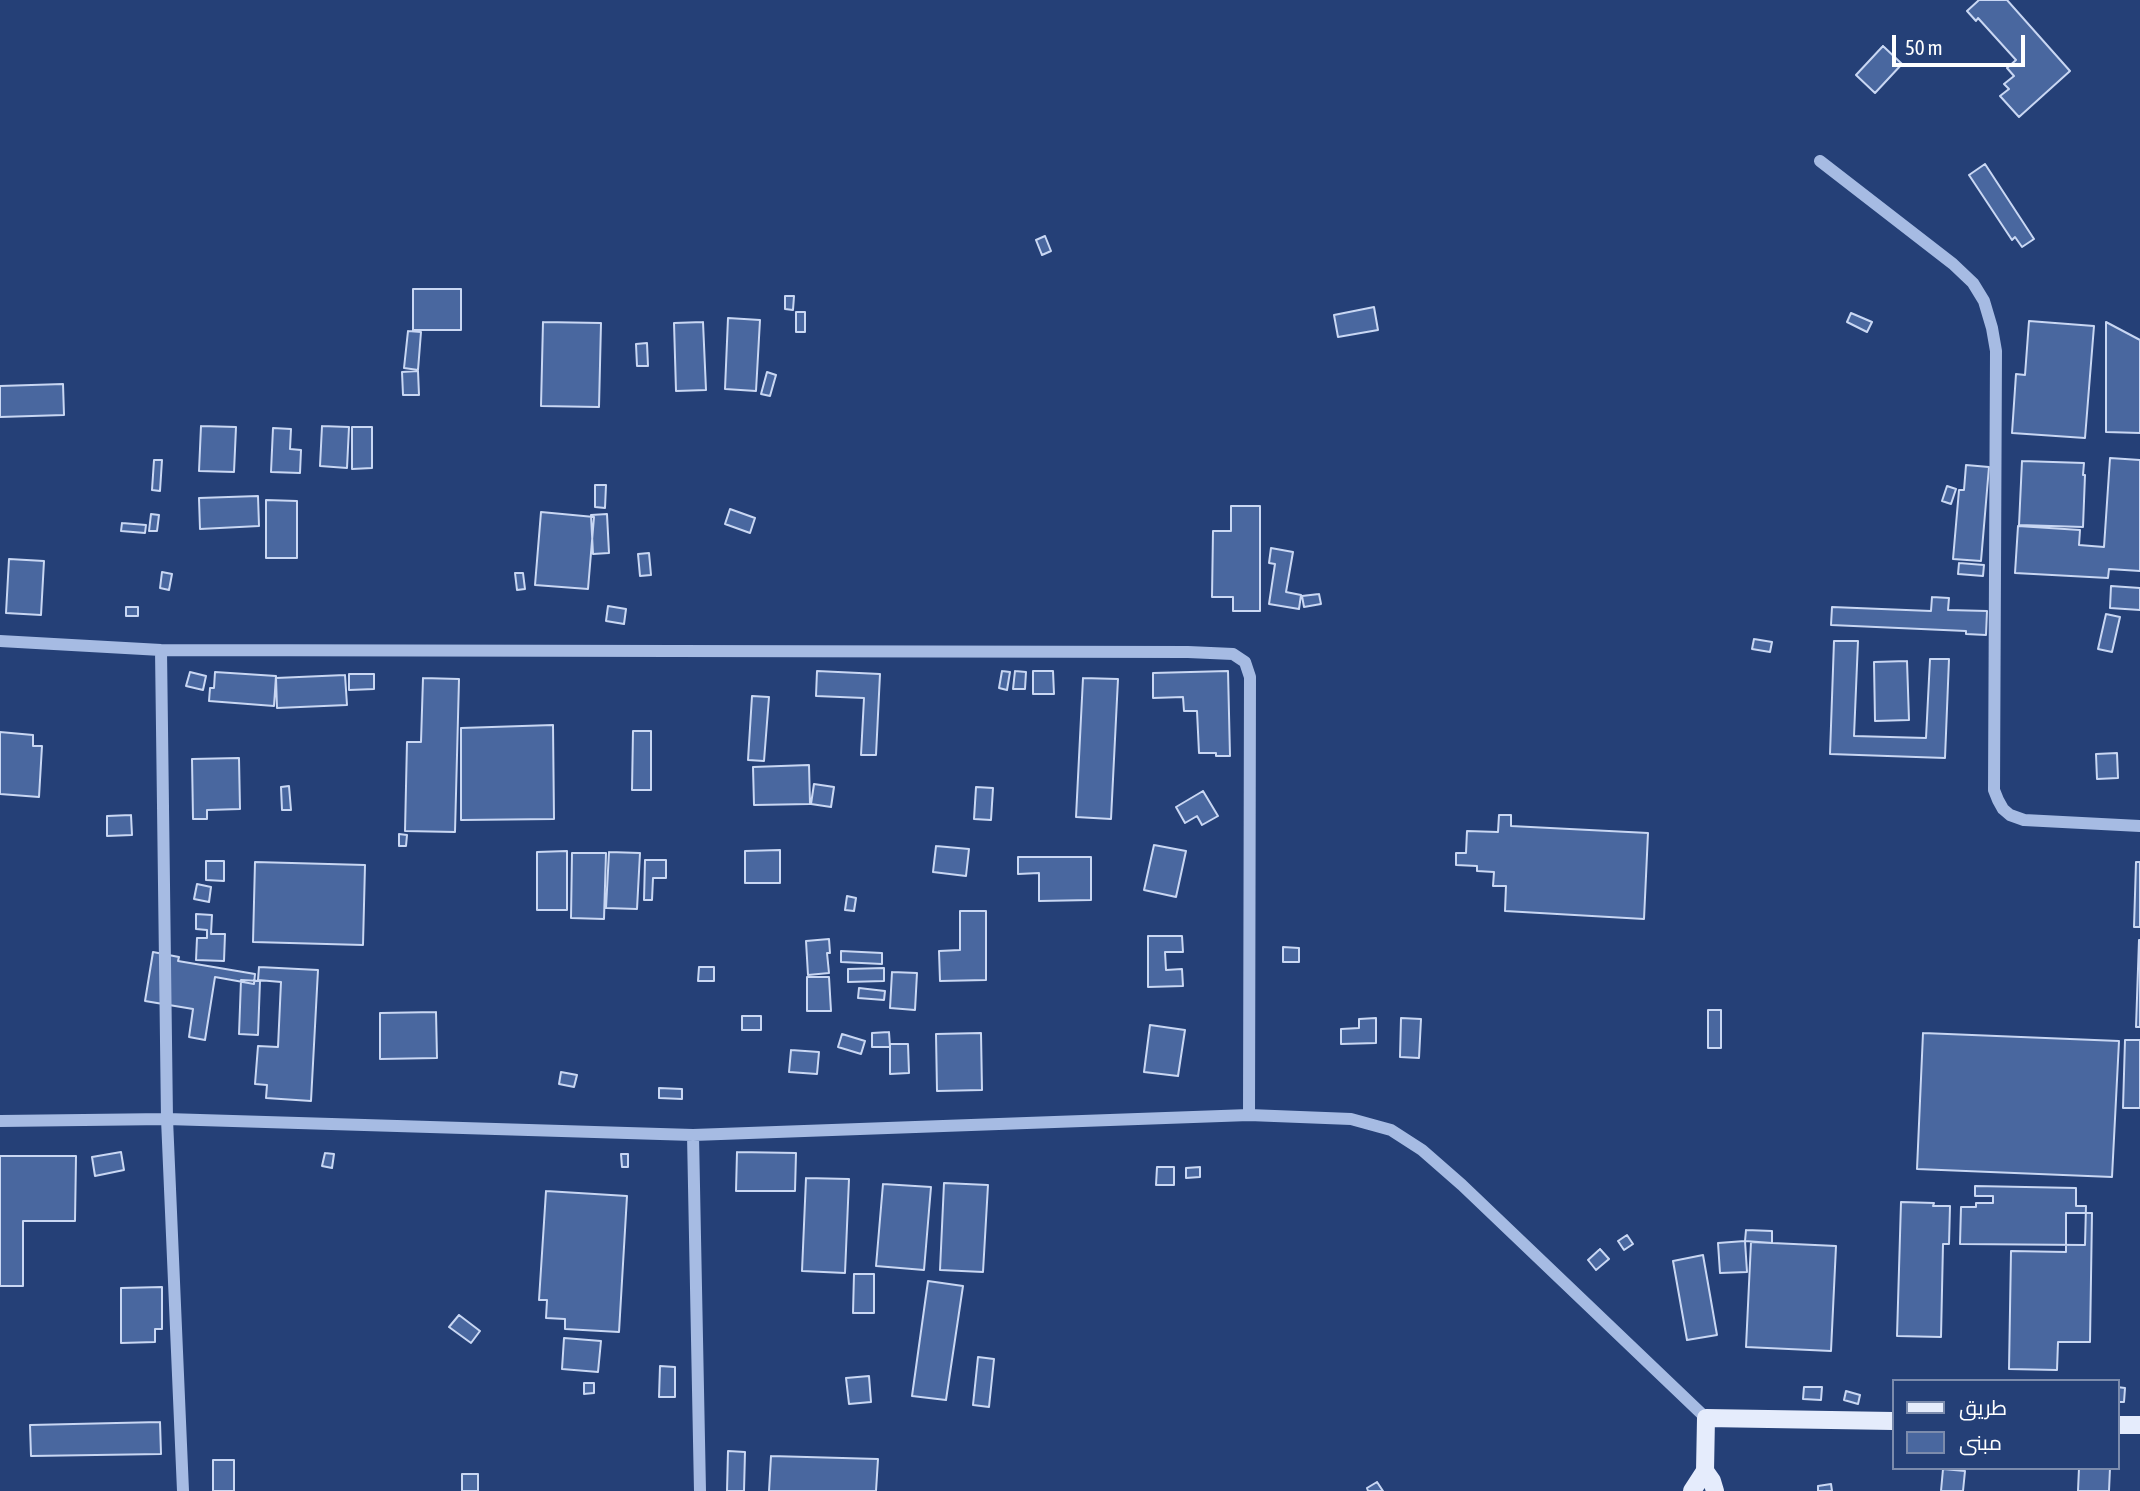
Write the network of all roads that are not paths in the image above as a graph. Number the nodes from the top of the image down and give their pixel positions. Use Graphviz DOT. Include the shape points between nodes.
graph roads {
  1 [pos="1820,161"];
  2 [pos="0,641"];
  3 [pos="160,650"];
  4 [pos="2140,826"];
  5 [pos="1249,1115"];
  6 [pos="167,1119"];
  7 [pos="0,1121"];
  8 [pos="693,1135"];
  9 [pos="1706,1418"];
  10 [pos="1892,1421"];
  11 [pos="2119,1425"];
  12 [pos="2140,1425"];
  13 [pos="1705,1471"];
  14 [pos="183,1491"];
  15 [pos="700,1491"];
  16 [pos="1692,1491"];
  17 [pos="1715,1491"];
  1 -- 4 [label="lane" via="1973,283 1992,328 1996,351 1994,790 1998,800 2010,815 2024,820"];
  2 -- 3 [label="lane"];
  3 -- 5 [label="lane" via="1233,654 1245,662 1251,677"];
  3 -- 6 [label="lane"];
  5 -- 8 [label="lane"];
  5 -- 9 [label="lane" via="1351,1119 1391,1130 1422,1150"];
  6 -- 7 [label="lane"];
  6 -- 8 [label="lane"];
  6 -- 14 [label="lane"];
  8 -- 15 [label="lane"];
  9 -- 10 [label="main road"];
  9 -- 13 [label="main road"];
  11 -- 12 [label="main road"];
  13 -- 16 [label="main road"];
  13 -- 17 [label="main road"];
}
